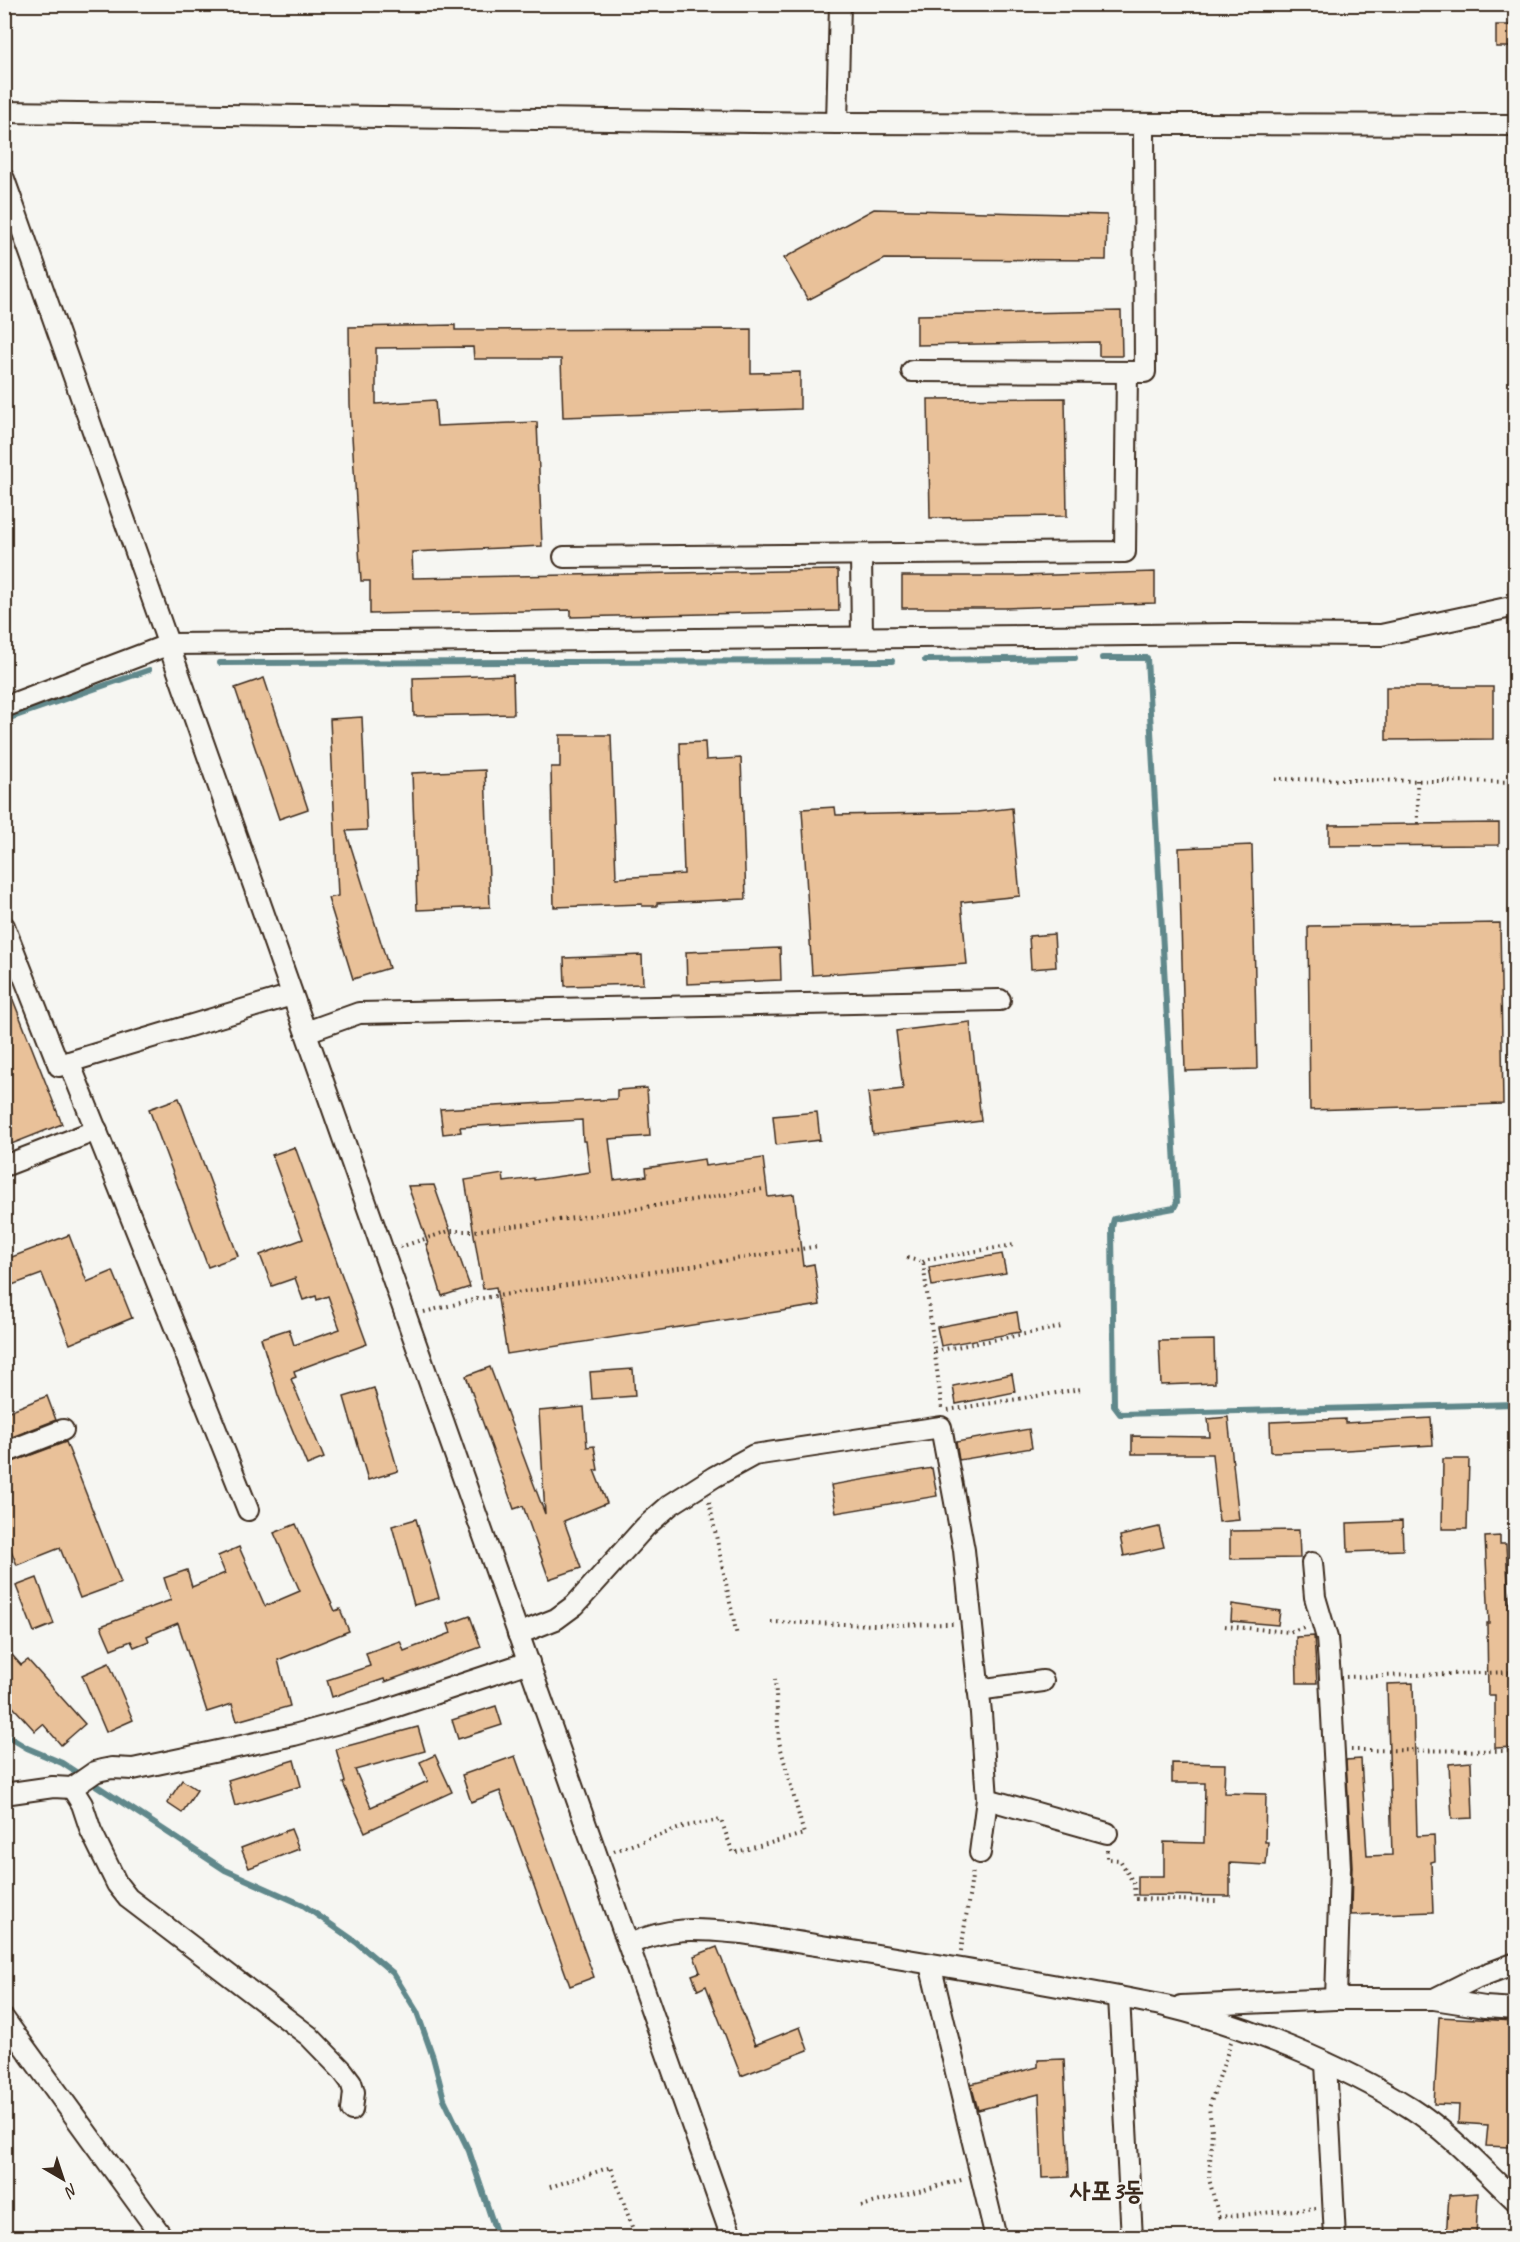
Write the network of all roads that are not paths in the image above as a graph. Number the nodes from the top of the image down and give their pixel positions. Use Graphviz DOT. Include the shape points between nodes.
graph roads {
  1 [pos="840,4"];
  2 [pos="4,112"];
  3 [pos="837,123"];
  4 [pos="1144,124"];
  5 [pos="1515,125"];
  6 [pos="4,179"];
  7 [pos="912,371"];
  8 [pos="1127,372"];
  9 [pos="861,555"];
  10 [pos="564,557"];
  11 [pos="1515,606"];
  12 [pos="862,638"];
  13 [pos="170,644"];
  14 [pos="4,707"];
  15 [pos="4,926"];
  16 [pos="292,995"];
  17 [pos="1000,1000"];
  18 [pos="306,1032"];
  19 [pos="69,1062"];
  20 [pos="97,1130"];
  21 [pos="4,1166"];
  22 [pos="63,1430"];
  23 [pos="4,1453"];
  24 [pos="248,1510"];
  25 [pos="1312,1563"];
  26 [pos="518,1634"];
  27 [pos="529,1662"];
  28 [pos="1043,1681"];
  29 [pos="978,1690"];
  30 [pos="72,1788"];
  31 [pos="4,1794"];
  32 [pos="987,1799"];
  33 [pos="1107,1833"];
  34 [pos="980,1853"];
  35 [pos="628,1944"];
  36 [pos="1515,1963"];
  37 [pos="930,1964"];
  38 [pos="1119,1997"];
  39 [pos="1336,1999"];
  40 [pos="1434,1999"];
  41 [pos="1167,2007"];
  42 [pos="1515,2009"];
  43 [pos="4,2019"];
  44 [pos="1326,2063"];
  45 [pos="352,2110"];
  46 [pos="1515,2201"];
  47 [pos="163,2238"];
  48 [pos="732,2238"];
  49 [pos="996,2238"];
  50 [pos="1132,2238"];
  51 [pos="1335,2238"];
  1 -- 3 [label="street"];
  2 -- 3 [label="street"];
  3 -- 4 [label="street"];
  4 -- 5 [label="street"];
  4 -- 8 [label="street" via="1145,372"];
  6 -- 13 [label="street"];
  7 -- 8 [label="street"];
  8 -- 9 [label="street" via="1125,552"];
  9 -- 10 [label="street"];
  9 -- 12 [label="street"];
  11 -- 12 [label="street" via="1381,635"];
  12 -- 13 [label="street"];
  13 -- 14 [label="street"];
  13 -- 16 [label="street"];
  15 -- 19 [label="street" via="59,1066"];
  16 -- 18 [label="street"];
  16 -- 19 [label="street"];
  17 -- 18 [label="street" via="359,1013"];
  18 -- 26 [label="street"];
  19 -- 20 [label="street"];
  20 -- 21 [label="street"];
  20 -- 24 [label="street"];
  22 -- 23 [label="street"];
  25 -- 39 [label="street" via="1315,1598 1327,1638 1334,1750 1340,1867"];
  26 -- 27 [label="street"];
  26 -- 29 [label="street" via="556,1619 575,1605 670,1505 754,1455 942,1419 964,1550"];
  27 -- 30 [label="street" via="376,1713 294,1735 133,1769 95,1772"];
  27 -- 35 [label="street"];
  28 -- 29 [label="street"];
  29 -- 32 [label="street"];
  30 -- 31 [label="street"];
  30 -- 45 [label="street" via="123,1893 309,2036 351,2082"];
  32 -- 33 [label="street"];
  32 -- 34 [label="street"];
  35 -- 37 [label="street" via="669,1930 705,1930"];
  35 -- 48 [label="street"];
  36 -- 40 [label="street"];
  37 -- 38 [label="street"];
  37 -- 49 [label="street"];
  38 -- 41 [label="street"];
  38 -- 50 [label="street"];
  39 -- 40 [label="street"];
  39 -- 41 [label="street"];
  40 -- 42 [label="street"];
  41 -- 44 [label="street" via="1236,2028"];
  43 -- 47 [label="street"];
  44 -- 46 [label="street" via="1426,2118"];
  44 -- 51 [label="street"];
}
